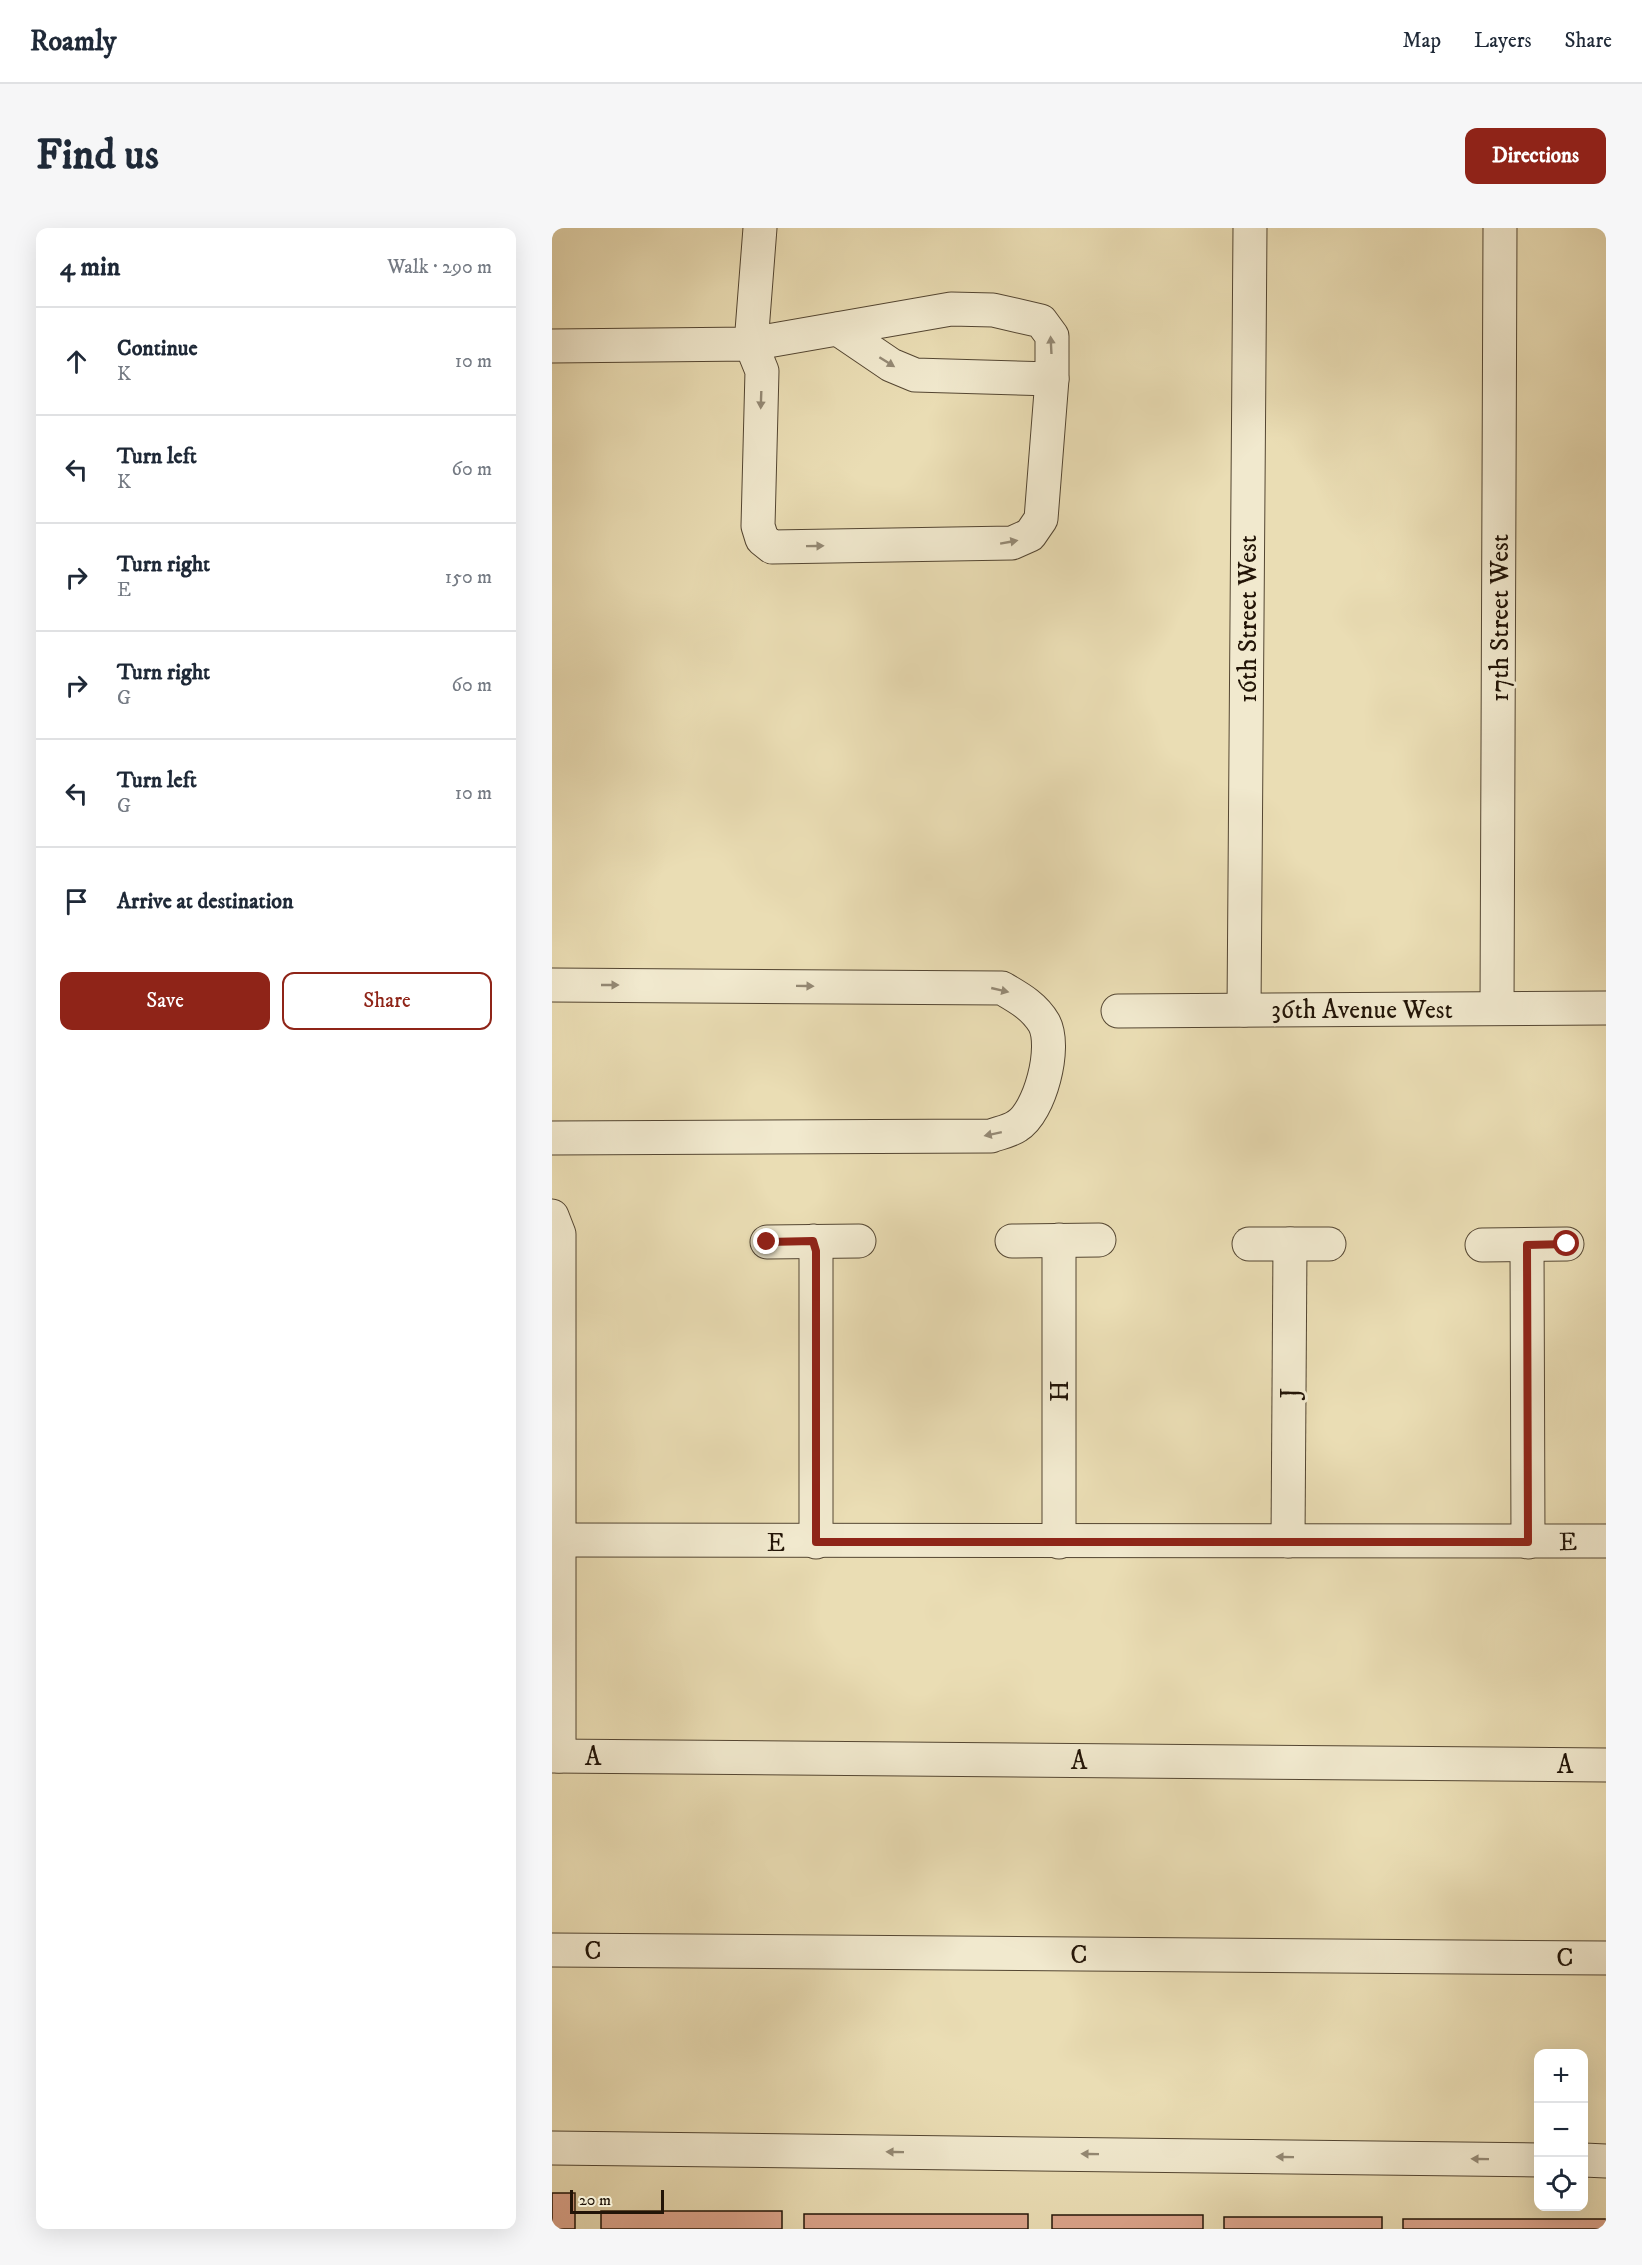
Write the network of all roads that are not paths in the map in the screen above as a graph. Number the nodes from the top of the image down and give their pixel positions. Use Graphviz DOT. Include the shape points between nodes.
graph roads {
  1 [pos="760,228"];
  2 [pos="1250,228"];
  3 [pos="1500,228"];
  4 [pos="838,328"];
  5 [pos="751,344"];
  6 [pos="552,346"];
  7 [pos="1052,379"];
  8 [pos="552,985"];
  9 [pos="1497,1008"];
  10 [pos="1606,1008"];
  11 [pos="1244,1010"];
  12 [pos="1118,1011"];
  13 [pos="552,1138"];
  14 [pos="552,1216"];
  15 [pos="1059,1240"];
  16 [pos="1099,1240"];
  17 [pos="813,1241"];
  18 [pos="859,1241"];
  19 [pos="1012,1241"];
  20 [pos="767,1242"];
  21 [pos="1249,1244"];
  22 [pos="1290,1244"];
  23 [pos="1329,1244"];
  24 [pos="1567,1244"];
  25 [pos="1482,1245"];
  26 [pos="1527,1245"];
  27 [pos="558,1540"];
  28 [pos="1288,1541"];
  29 [pos="1606,1541"];
  30 [pos="816,1542"];
  31 [pos="1059,1542"];
  32 [pos="1528,1542"];
  33 [pos="556,1756"];
  34 [pos="1606,1765"];
  35 [pos="552,1950"];
  36 [pos="1606,1958"];
  37 [pos="552,2148"];
  38 [pos="1534,2160"];
  39 [pos="1588,2160"];
  40 [pos="1606,2161"];
  1 -- 5 [label="street"];
  2 -- 11 [label="street, 16th Street West"];
  3 -- 9 [label="street, 17th Street West"];
  4 -- 5 [label="street"];
  4 -- 7 [label="street, one-way" via="891,365 915,375"];
  7 -- 4 [label="street, one-way" via="1052,336 1041,321 1025,316 951,309"];
  5 -- 6 [label="street"];
  5 -- 7 [label="street, one-way" via="762,371 758,526 762,539 772,547 1012,543 1030,536 1041,519"];
  8 -- 13 [label="street, one-way" via="1002,988 1029,1004 1046,1025 1047,1050 1044,1081 1033,1109 1018,1126 991,1136"];
  9 -- 10 [label="street, 36th Avenue West"];
  9 -- 11 [label="street, 36th Avenue West"];
  11 -- 12 [label="street, 36th Avenue West"];
  14 -- 27 [label="street" via="559,1234"];
  15 -- 16 [label="street"];
  15 -- 19 [label="street"];
  15 -- 31 [label="street, H"];
  17 -- 18 [label="street"];
  17 -- 20 [label="street"];
  17 -- 30 [label="street"];
  21 -- 22 [label="street"];
  22 -- 23 [label="street"];
  22 -- 28 [label="street, J"];
  24 -- 26 [label="street"];
  25 -- 26 [label="street"];
  26 -- 32 [label="street"];
  27 -- 30 [label="street, E"];
  27 -- 33 [label="street"];
  28 -- 31 [label="street, E"];
  28 -- 32 [label="street, E"];
  29 -- 32 [label="street, E"];
  30 -- 31 [label="street, E"];
  33 -- 34 [label="street, A"];
  35 -- 36 [label="street, C"];
  38 -- 37 [label="street, one-way"];
  39 -- 40 [label="street"];
}
